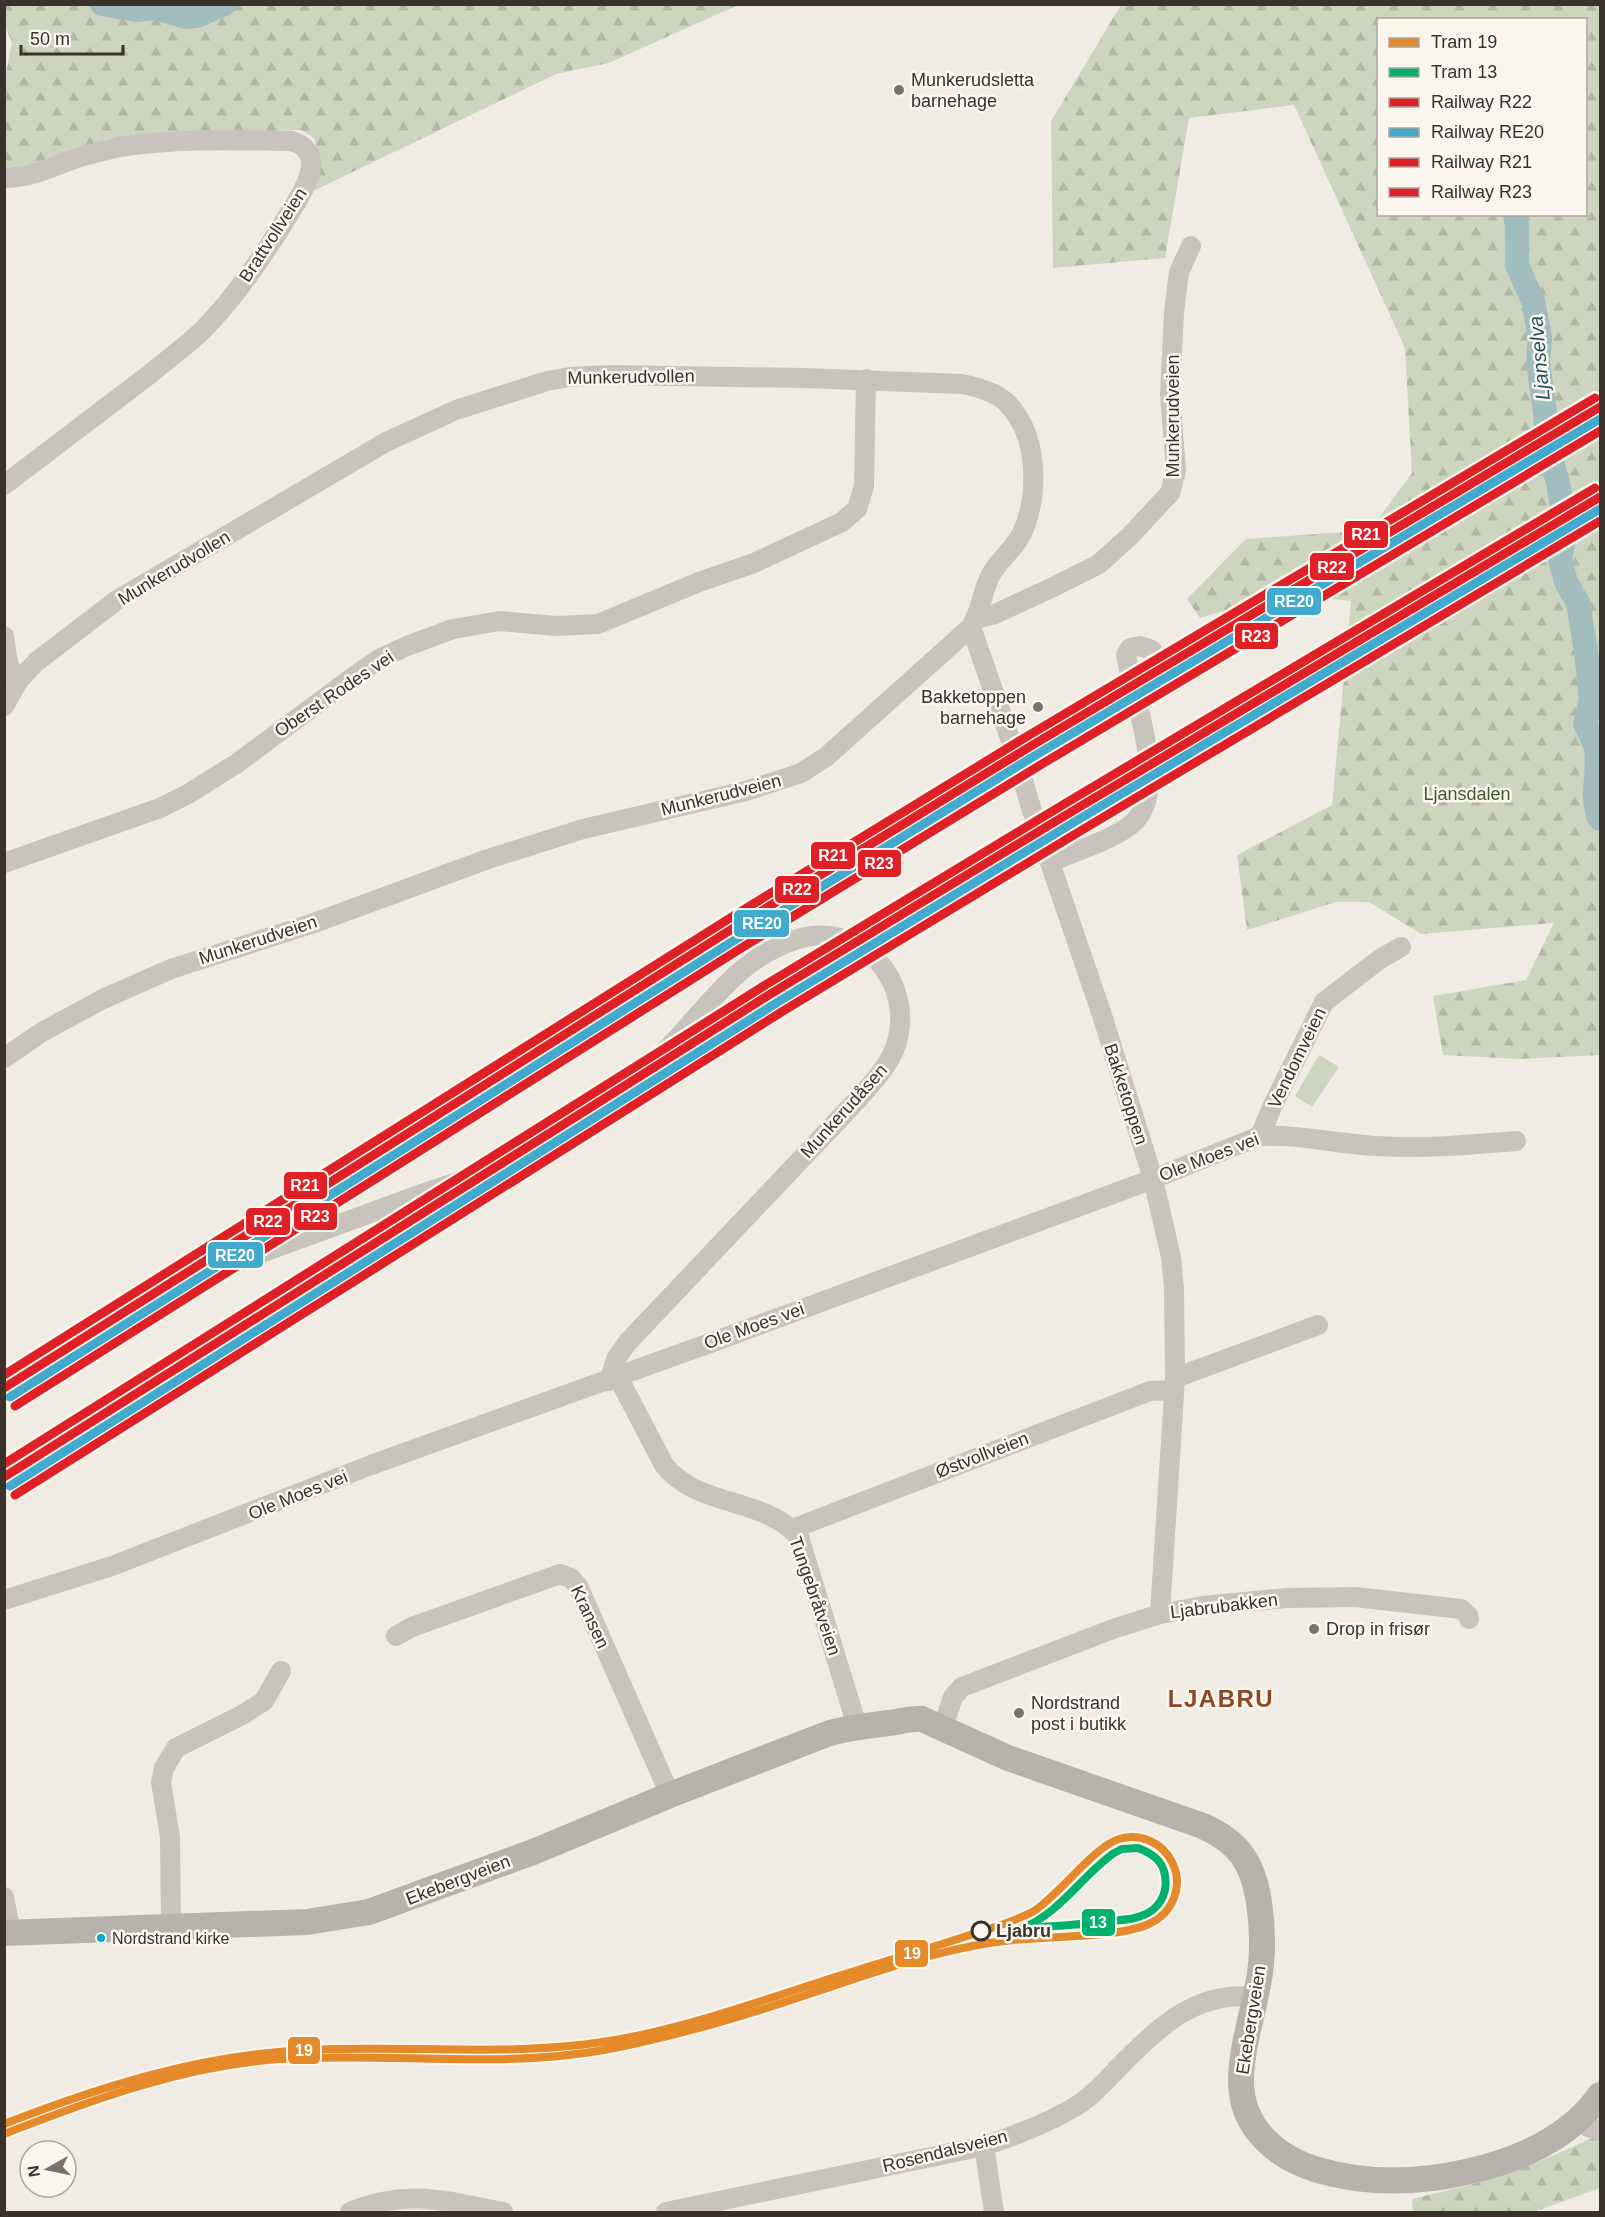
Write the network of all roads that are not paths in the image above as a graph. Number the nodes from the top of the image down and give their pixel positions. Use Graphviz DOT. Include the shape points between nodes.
graph roads {
  1 [pos="4,178"];
  2 [pos="1191,246"];
  3 [pos="866,380"];
  4 [pos="4,485"];
  5 [pos="974,623"];
  6 [pos="4,636"];
  7 [pos="19,680"];
  8 [pos="1135,691"];
  9 [pos="4,706"];
  10 [pos="1050,861"];
  11 [pos="4,863"];
  12 [pos="1401,946"];
  13 [pos="4,1058"];
  14 [pos="1260,1136"];
  15 [pos="1516,1141"];
  16 [pos="1153,1179"];
  17 [pos="1318,1325"];
  18 [pos="614,1379"];
  19 [pos="1174,1384"];
  20 [pos="4,1385"];
  21 [pos="792,1529"];
  22 [pos="4,1600"];
  23 [pos="1160,1614"];
  24 [pos="1469,1618"];
  25 [pos="396,1636"];
  26 [pos="281,1671"];
  27 [pos="857,1726"];
  28 [pos="942,1730"];
  29 [pos="670,1795"];
  30 [pos="4,1897"];
  31 [pos="171,1927"];
  32 [pos="8,1932"];
  33 [pos="1256,1997"];
  34 [pos="1600,2095"];
  35 [pos="1589,2125"];
  36 [pos="984,2146"];
  37 [pos="350,2212"];
  38 [pos="503,2212"];
  39 [pos="666,2212"];
  40 [pos="994,2212"];
  1 -- 4 [label="street, Brattvollveien" via="26,175 101,151 200,140 300,143 306,148 311,169 308,182 274,238 236,292 201,331"];
  2 -- 5 [label="street, Munkerudveien" via="1179,272 1174,312 1170,394 1176,471 1168,497 1099,564"];
  3 -- 5 [label="street, Munkerudvollen" via="974,386 1007,402 1022,422 1033,471 1024,529 992,572"];
  3 -- 7 [label="street, Munkerudvollen" via="680,375 570,377 456,410 386,442 144,583 85,623"];
  3 -- 11 [label="street, Oberst Rodes vei" via="864,486 857,509 842,522 754,563 598,624 556,626 500,621 453,629 406,646 353,676 236,764 188,794 160,808"];
  5 -- 10 [label="street, Bakketoppen"];
  5 -- 13 [label="street, Munkerudveien" via="826,756 801,773 746,791 583,829 521,848 314,923 171,969 102,999"];
  6 -- 7 [label="street" via="9,667"];
  7 -- 9 [label="street, Munkerudvollen"];
  8 -- 10 [label="street" via="1148,760 1145,809 1119,832"];
  10 -- 16 [label="street, Bakketoppen"];
  12 -- 14 [label="street, Vendomveien" via="1324,1002"];
  14 -- 15 [label="street, Ole Moes vei" via="1378,1146"];
  14 -- 16 [label="street, Ole Moes vei"];
  16 -- 18 [label="street, Ole Moes vei"];
  16 -- 19 [label="street, Bakketoppen" via="1171,1257"];
  17 -- 19 [label="street, Østvollveien"];
  18 -- 20 [label="street, Munkerudåsen" via="617,1357 627,1343 859,1098 892,1056 901,1014 898,999 883,964 851,942 824,936 794,940 747,964 608,1106 543,1150 173,1288 97,1328"];
  18 -- 21 [label="street, Tungebråtveien" via="673,1476 690,1487 781,1520"];
  18 -- 22 [label="street, Ole Moes vei" via="371,1465 112,1566"];
  19 -- 21 [label="street, Østvollveien"];
  19 -- 23 [label="street, Bakketoppen"];
  21 -- 27 [label="street, Tungebråtveien" via="799,1537"];
  23 -- 24 [label="street, Ljabrubakken" via="1286,1598 1355,1597 1461,1609"];
  23 -- 28 [label="street, Ljabrubakken" via="962,1687 953,1697"];
  25 -- 29 [label="street, Kransen" via="526,1585 560,1574 571,1578 578,1586"];
  26 -- 31 [label="street" via="264,1701 176,1748 164,1768 161,1782 170,1836"];
  27 -- 28 [label="main road, Ekebergveien" via="889,1723 920,1731"];
  27 -- 29 [label="main road, Ekebergveien" via="815,1738"];
  28 -- 33 [label="main road, Ekebergveien" via="1036,1768 1203,1826 1231,1842 1246,1859 1257,1892 1262,1946"];
  29 -- 31 [label="main road, Ekebergveien" via="533,1852 375,1910 307,1922"];
  30 -- 32 [label="street"];
  31 -- 32 [label="main road, Ekebergveien"];
  33 -- 35 [label="main road, Ekebergveien" via="1241,2075 1244,2100 1266,2141 1283,2156 1303,2165 1359,2178 1442,2177 1487,2167"];
  33 -- 36 [label="street, Rosendalsveien" via="1220,1997 1194,2006 1151,2036 1081,2103 1046,2122"];
  34 -- 35 [label="main road, Ekebergveien"];
  36 -- 39 [label="street, Rosendalsveien"];
  36 -- 40 [label="street"];
  37 -- 38 [label="street" via="372,2203 409,2197"];
}
